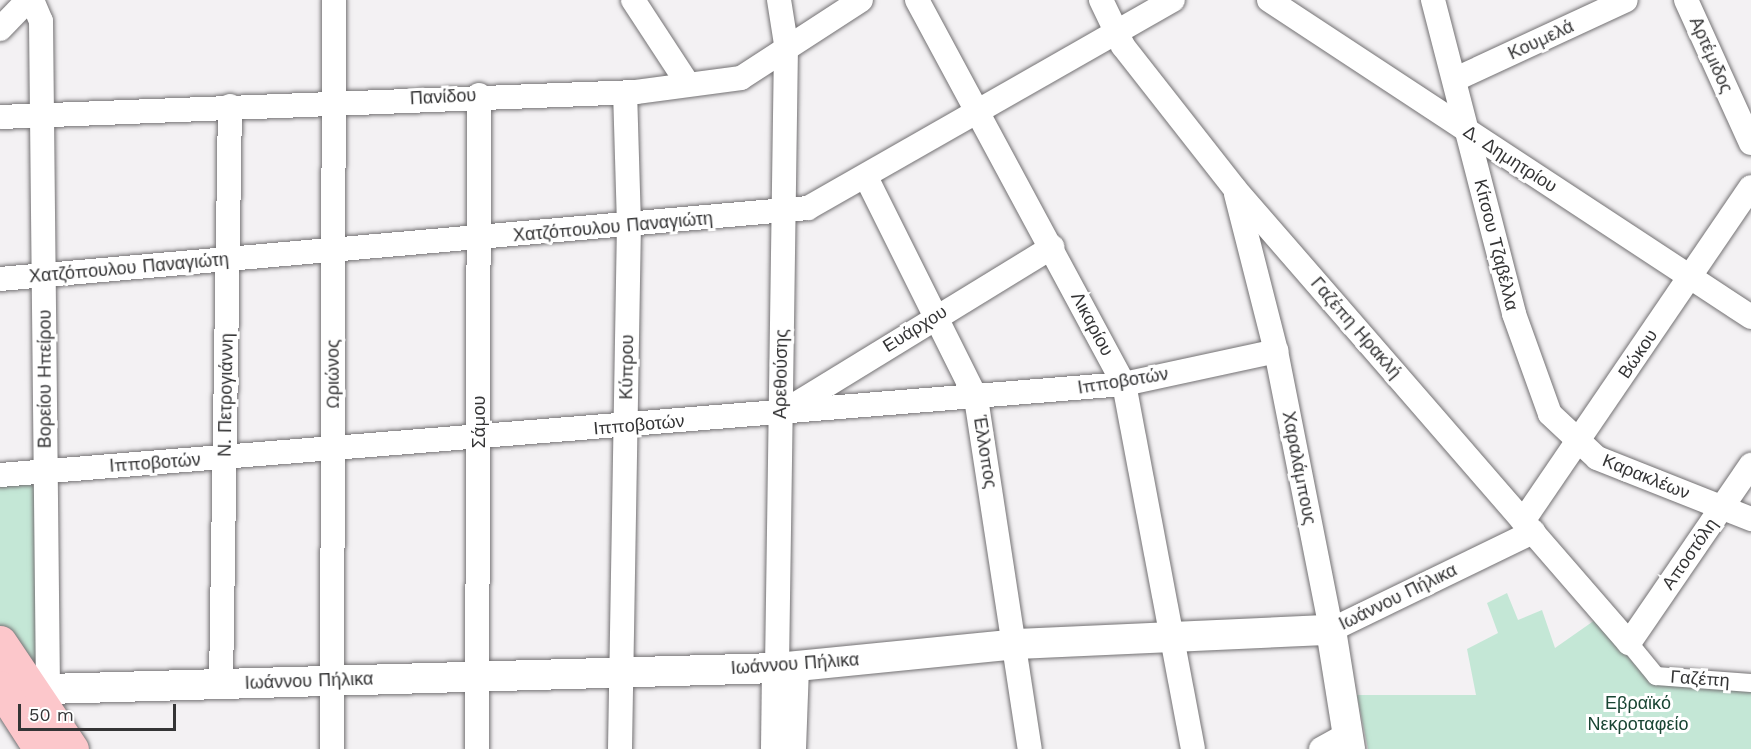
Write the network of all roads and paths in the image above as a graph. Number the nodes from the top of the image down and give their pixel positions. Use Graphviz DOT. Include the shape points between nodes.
graph roads {
  1 [pos="30,0"];
  2 [pos="334,0"];
  3 [pos="633,0"];
  4 [pos="779,0"];
  5 [pos="861,0"];
  6 [pos="917,0"];
  7 [pos="1101,0"];
  8 [pos="1173,0"];
  9 [pos="1269,0"];
  10 [pos="1433,0"];
  11 [pos="1626,0"];
  12 [pos="1686,0"];
  13 [pos="0,29"];
  14 [pos="1116,33"];
  15 [pos="786,44"];
  16 [pos="1456,79"];
  17 [pos="688,84"];
  18 [pos="625,93"];
  19 [pos="479,95"];
  20 [pos="334,104"];
  21 [pos="230,106"];
  22 [pos="43,115"];
  23 [pos="979,115"];
  24 [pos="0,117"];
  25 [pos="1467,130"];
  26 [pos="1751,143"];
  27 [pos="866,177"];
  28 [pos="1751,187"];
  29 [pos="1235,189"];
  30 [pos="784,212"];
  31 [pos="629,225"];
  32 [pos="479,238"];
  33 [pos="1052,247"];
  34 [pos="333,250"];
  35 [pos="228,259"];
  36 [pos="45,275"];
  37 [pos="1690,277"];
  38 [pos="0,279"];
  39 [pos="935,315"];
  40 [pos="1751,317"];
  41 [pos="1275,351"];
  42 [pos="1124,384"];
  43 [pos="976,398"];
  44 [pos="781,414"];
  45 [pos="626,426"];
  46 [pos="479,438"];
  47 [pos="1578,442"];
  48 [pos="333,449"];
  49 [pos="225,458"];
  50 [pos="1751,465"];
  51 [pos="46,470"];
  52 [pos="0,475"];
  53 [pos="1723,507"];
  54 [pos="1751,519"];
  55 [pos="1528,527"];
  56 [pos="1330,630"];
  57 [pos="1173,637"];
  58 [pos="0,642"];
  59 [pos="1629,643"];
  60 [pos="1017,644"];
  61 [pos="787,667"];
  62 [pos="622,672"];
  63 [pos="478,676"];
  64 [pos="332,681"];
  65 [pos="1751,683"];
  66 [pos="220,684"];
  67 [pos="0,687"];
  68 [pos="42,693"];
  69 [pos="1339,744"];
  70 [pos="40,749"];
  71 [pos="72,749"];
  72 [pos="332,749"];
  73 [pos="477,749"];
  74 [pos="620,749"];
  75 [pos="776,749"];
  76 [pos="794,749"];
  77 [pos="1030,749"];
  78 [pos="1193,749"];
  1 -- 13 [label="street"];
  1 -- 22 [label="street, Βορείου Ηπείρου" via="41,21"];
  2 -- 20 [label="street, Ωριώνος"];
  3 -- 17 [label="street"];
  4 -- 15 [label="street, Αρεθούσης"];
  5 -- 15 [label="street, Πανίδου"];
  6 -- 23 [label="street, Λικαρίου"];
  7 -- 14 [label="street, Γαζέπη Ηρακλή"];
  8 -- 14 [label="street, Χατζόπουλου Παναγιώτη"];
  9 -- 25 [label="street, Δ. Δημητρίου"];
  10 -- 16 [label="street, Κίτσου Τζαβέλλα"];
  11 -- 16 [label="street, Κουμελά"];
  12 -- 26 [label="street, Αρτέμιδος"];
  14 -- 23 [label="street, Χατζόπουλου Παναγιώτη"];
  14 -- 29 [label="street, Γαζέπη Ηρακλή"];
  15 -- 17 [label="street, Πανίδου" via="741,78"];
  15 -- 30 [label="street, Αρεθούσης"];
  16 -- 25 [label="street, Κίτσου Τζαβέλλα"];
  17 -- 18 [label="street, Πανίδου"];
  18 -- 19 [label="street, Πανίδου"];
  18 -- 31 [label="street, Κύπρου"];
  19 -- 20 [label="street, Πανίδου"];
  19 -- 32 [label="street, Σάμου"];
  20 -- 21 [label="street, Πανίδου"];
  20 -- 34 [label="street, Ωριώνος"];
  21 -- 22 [label="street, Πανίδου"];
  21 -- 35 [label="street, Ν. Πετρογιάννη"];
  22 -- 24 [label="street, Πανίδου"];
  22 -- 36 [label="street, Βορείου Ηπείρου"];
  23 -- 27 [label="street, Χατζόπουλου Παναγιώτη"];
  23 -- 33 [label="street, Λικαρίου"];
  25 -- 37 [label="street, Δ. Δημητρίου"];
  25 -- 47 [label="street, Κίτσου Τζαβέλλα" via="1521,338 1550,414"];
  27 -- 30 [label="street, Χατζόπουλου Παναγιώτη" via="808,208"];
  27 -- 39 [label="street, Έλλοπος"];
  28 -- 37 [label="street, Βώκου"];
  29 -- 41 [label="street, Χαραλάμπους"];
  29 -- 55 [label="street, Γαζέπη Ηρακλή"];
  30 -- 31 [label="street, Χατζόπουλου Παναγιώτη"];
  30 -- 44 [label="street, Αρεθούσης"];
  31 -- 32 [label="street, Χατζόπουλου Παναγιώτη"];
  31 -- 45 [label="street, Κύπρου"];
  32 -- 34 [label="street, Χατζόπουλου Παναγιώτη"];
  32 -- 46 [label="street, Σάμου"];
  33 -- 39 [label="street, Ευάρχου"];
  33 -- 42 [label="street, Λικαρίου"];
  34 -- 35 [label="street, Χατζόπουλου Παναγιώτη"];
  34 -- 48 [label="street, Ωριώνος"];
  35 -- 36 [label="street, Χατζόπουλου Παναγιώτη"];
  35 -- 49 [label="street, Ν. Πετρογιάννη"];
  36 -- 38 [label="street, Χατζόπουλου Παναγιώτη"];
  36 -- 51 [label="street, Βορείου Ηπείρου"];
  37 -- 40 [label="street, Δ. Δημητρίου"];
  37 -- 47 [label="street, Βώκου"];
  39 -- 43 [label="street, Έλλοπος"];
  39 -- 44 [label="street, Ευάρχου"];
  41 -- 42 [label="street, Ιπποβοτών"];
  41 -- 56 [label="street, Χαραλάμπους"];
  42 -- 43 [label="street, Ιπποβοτών"];
  42 -- 57 [label="street, Λικαρίου"];
  43 -- 44 [label="street, Ιπποβοτών"];
  43 -- 60 [label="street, Έλλοπος"];
  44 -- 45 [label="street, Ιπποβοτών"];
  44 -- 61 [label="street, Αρεθούσης"];
  45 -- 46 [label="street, Ιπποβοτών"];
  45 -- 62 [label="street, Κύπρου"];
  46 -- 48 [label="street, Ιπποβοτών"];
  46 -- 63 [label="street, Σάμου"];
  47 -- 53 [label="street, Καρακλέων" via="1597,458"];
  47 -- 55 [label="street, Βώκου"];
  48 -- 49 [label="street, Ιπποβοτών"];
  48 -- 64 [label="street, Ωριώνος"];
  49 -- 51 [label="street, Ιπποβοτών"];
  49 -- 66 [label="street, Ν. Πετρογιάννη"];
  50 -- 53 [label="street, Αποστόλη"];
  51 -- 52 [label="street, Ιπποβοτών"];
  51 -- 68 [label="street, Βορείου Ηπείρου"];
  53 -- 54 [label="street, Καρακλέων"];
  53 -- 59 [label="street, Αποστόλη"];
  55 -- 56 [label="street, Ιωάννου Πήλικα"];
  55 -- 59 [label="street, Γαζέπη Ηρακλή"];
  56 -- 57 [label="street, Ιωάννου Πήλικα"];
  56 -- 69 [label="street, Χαραλάμπους"];
  57 -- 60 [label="street, Ιωάννου Πήλικα"];
  57 -- 78 [label="street, Λικαρίου"];
  58 -- 68 [label="main road"];
  59 -- 65 [label="street, Γαζέπη" via="1656,676"];
  60 -- 61 [label="street, Ιωάννου Πήλικα"];
  60 -- 77 [label="street, Έλλοπος"];
  61 -- 62 [label="street, Ιωάννου Πήλικα"];
  61 -- 75 [label="street, Αρεθούσης"];
  61 -- 76 [label="street"];
  62 -- 63 [label="street, Ιωάννου Πήλικα"];
  62 -- 74 [label="street, Κύπρου"];
  63 -- 64 [label="street, Ιωάννου Πήλικα"];
  63 -- 73 [label="street, Σάμου"];
  64 -- 66 [label="street, Ιωάννου Πήλικα"];
  64 -- 72 [label="street, Ωριώνος"];
  66 -- 68 [label="street, Ιωάννου Πήλικα"];
  67 -- 70 [label="main road"];
  68 -- 71 [label="main road"];
}
